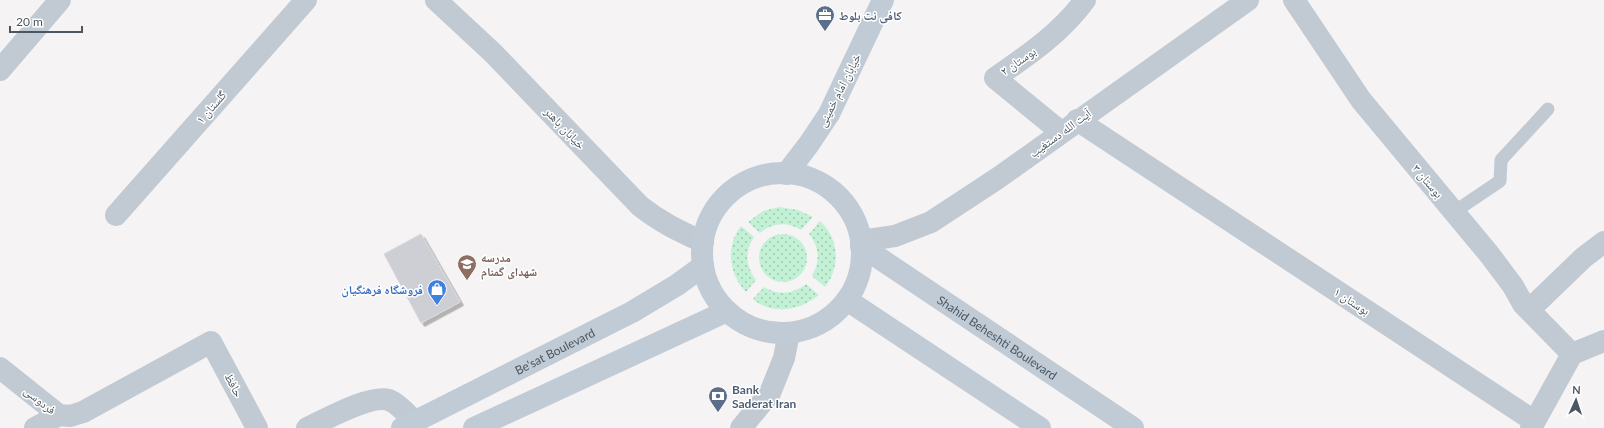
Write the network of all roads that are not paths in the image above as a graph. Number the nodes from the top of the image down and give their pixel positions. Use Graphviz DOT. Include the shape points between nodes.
graph roads {
  1 [pos="60,0"];
  2 [pos="306,0"];
  3 [pos="436,0"];
  4 [pos="883,0"];
  5 [pos="1085,0"];
  6 [pos="1248,0"];
  7 [pos="1294,0"];
  8 [pos="0,70"];
  9 [pos="1548,109"];
  10 [pos="1069,126"];
  11 [pos="786,174"];
  12 [pos="1454,212"];
  13 [pos="116,215"];
  14 [pos="703,242"];
  15 [pos="1604,242"];
  16 [pos="861,244"];
  17 [pos="703,266"];
  18 [pos="846,300"];
  19 [pos="1529,310"];
  20 [pos="727,311"];
  21 [pos="789,333"];
  22 [pos="1604,341"];
  23 [pos="1572,354"];
  24 [pos="0,368"];
  25 [pos="59,415"];
  26 [pos="1533,424"];
  27 [pos="408,425"];
  28 [pos="34,428"];
  29 [pos="257,428"];
  30 [pos="307,428"];
  31 [pos="474,428"];
  32 [pos="741,428"];
  33 [pos="1040,428"];
  34 [pos="1133,428"];
  1 -- 8 [label="street"];
  2 -- 13 [label="street, گلستان ۱"];
  3 -- 14 [label="street, خیابان باهنر" via="493,53 640,206 663,223"];
  4 -- 11 [label="main road, خیابان امام خمینی" via="829,114"];
  5 -- 10 [label="street, بوستان ۲" via="1054,34 995,78"];
  6 -- 10 [label="street, آیت الله دستغیب"];
  7 -- 12 [label="street, بوستان ۳" via="1361,100"];
  9 -- 12 [label="lane" via="1501,160 1500,181"];
  10 -- 16 [label="street, آیت الله دستغیب" via="998,178 931,222 895,236"];
  10 -- 26 [label="street, بوستان ۱"];
  11 -- 14 [label="main road" via="761,176 739,186 729,194 709,221"];
  11 -- 16 [label="main road" via="808,178 828,188 837,196 853,216"];
  12 -- 19 [label="street, بوستان ۳" via="1489,254"];
  14 -- 17 [label="main road"];
  15 -- 19 [label="street"];
  16 -- 18 [label="main road" via="859,274"];
  16 -- 34 [label="main road, Shahid Beheshti Boulevard"];
  17 -- 20 [label="main road" via="709,285"];
  17 -- 27 [label="main road, Be'sat Boulevard" via="632,312"];
  18 -- 21 [label="main road" via="828,319 809,328"];
  18 -- 33 [label="main road"];
  19 -- 23 [label="street, بوستان ۳"];
  20 -- 21 [label="main road" via="749,326 768,332"];
  20 -- 31 [label="main road"];
  21 -- 32 [label="street" via="784,358 770,393"];
  22 -- 23 [label="street"];
  23 -- 26 [label="street, بوستان ۱"];
  24 -- 25 [label="street, فردوسی"];
  25 -- 28 [label="street, فردوسی"];
  25 -- 29 [label="street, حافظ" via="70,416 83,412 211,342"];
  27 -- 30 [label="street" via="392,402 377,400 354,407"];
}
